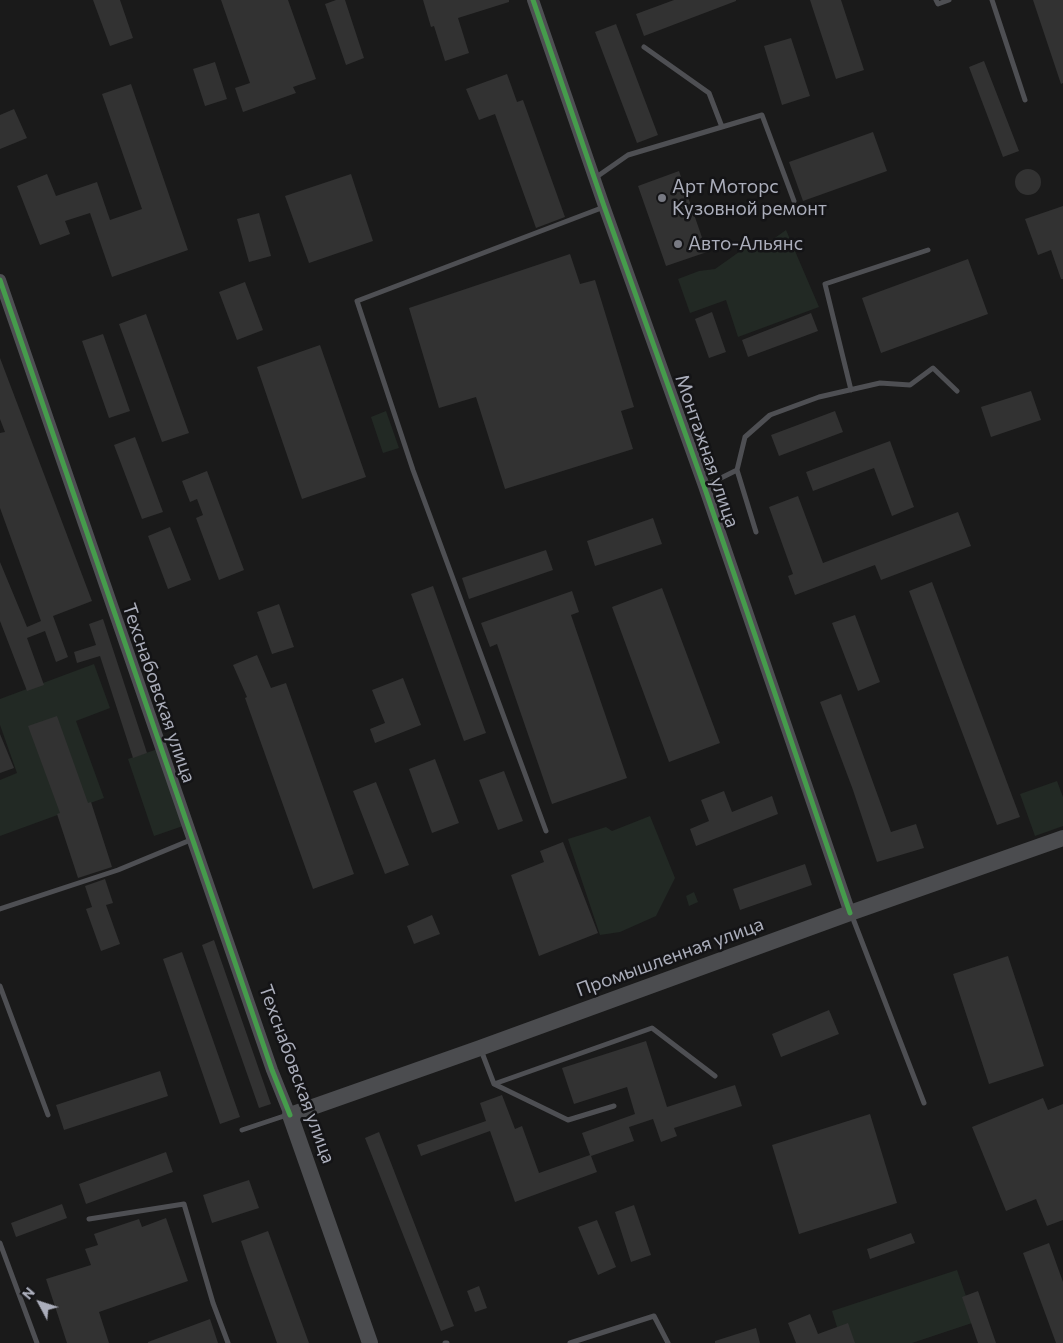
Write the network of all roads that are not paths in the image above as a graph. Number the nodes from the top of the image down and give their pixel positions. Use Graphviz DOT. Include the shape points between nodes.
graph roads {
  1 [pos="533,0"];
  2 [pos="936,0"];
  3 [pos="949,0"];
  4 [pos="992,0"];
  5 [pos="644,47"];
  6 [pos="1025,100"];
  7 [pos="722,127"];
  8 [pos="595,178"];
  9 [pos="794,201"];
  10 [pos="604,206"];
  11 [pos="928,250"];
  12 [pos="0,280"];
  13 [pos="851,390"];
  14 [pos="957,391"];
  15 [pos="737,470"];
  16 [pos="704,486"];
  17 [pos="756,532"];
  18 [pos="546,831"];
  19 [pos="1063,838"];
  20 [pos="194,839"];
  21 [pos="0,909"];
  22 [pos="850,913"];
  23 [pos="0,986"];
  24 [pos="480,1048"];
  25 [pos="715,1076"];
  26 [pos="494,1084"];
  27 [pos="924,1103"];
  28 [pos="614,1106"];
  29 [pos="290,1114"];
  30 [pos="48,1115"];
  31 [pos="242,1130"];
  32 [pos="89,1219"];
  33 [pos="0,1243"];
  34 [pos="37,1343"];
  35 [pos="228,1343"];
  36 [pos="370,1343"];
  37 [pos="570,1343"];
  38 [pos="668,1343"];
  1 -- 8 [label="street, Монтажная улица"];
  2 -- 3 [label="lane" via="938,4"];
  4 -- 6 [label="lane"];
  5 -- 7 [label="lane" via="709,94"];
  7 -- 8 [label="lane" via="628,156"];
  7 -- 9 [label="lane" via="762,115"];
  8 -- 10 [label="street, Монтажная улица"];
  10 -- 16 [label="street, Монтажная улица"];
  10 -- 18 [label="lane" via="357,302 413,470"];
  11 -- 13 [label="lane" via="825,284"];
  12 -- 20 [label="street, Техснабовская улица"];
  13 -- 14 [label="lane" via="880,383 910,385 933,368"];
  13 -- 15 [label="lane" via="819,397 770,415 745,437"];
  15 -- 16 [label="lane"];
  15 -- 17 [label="lane"];
  16 -- 22 [label="street, Монтажная улица"];
  19 -- 22 [label="main road, Промышленная улица"];
  20 -- 21 [label="lane" via="118,870"];
  20 -- 29 [label="street, Техснабовская улица"];
  22 -- 24 [label="main road, Промышленная улица"];
  22 -- 27 [label="lane"];
  23 -- 30 [label="lane"];
  24 -- 26 [label="lane"];
  24 -- 29 [label="main road, Промышленная улица"];
  25 -- 26 [label="lane" via="652,1028"];
  26 -- 28 [label="lane" via="568,1120"];
  29 -- 31 [label="lane"];
  29 -- 36 [label="main road, Техснабовская улица"];
  32 -- 35 [label="lane" via="184,1204"];
  33 -- 34 [label="lane"];
  37 -- 38 [label="lane" via="654,1316"];
}
